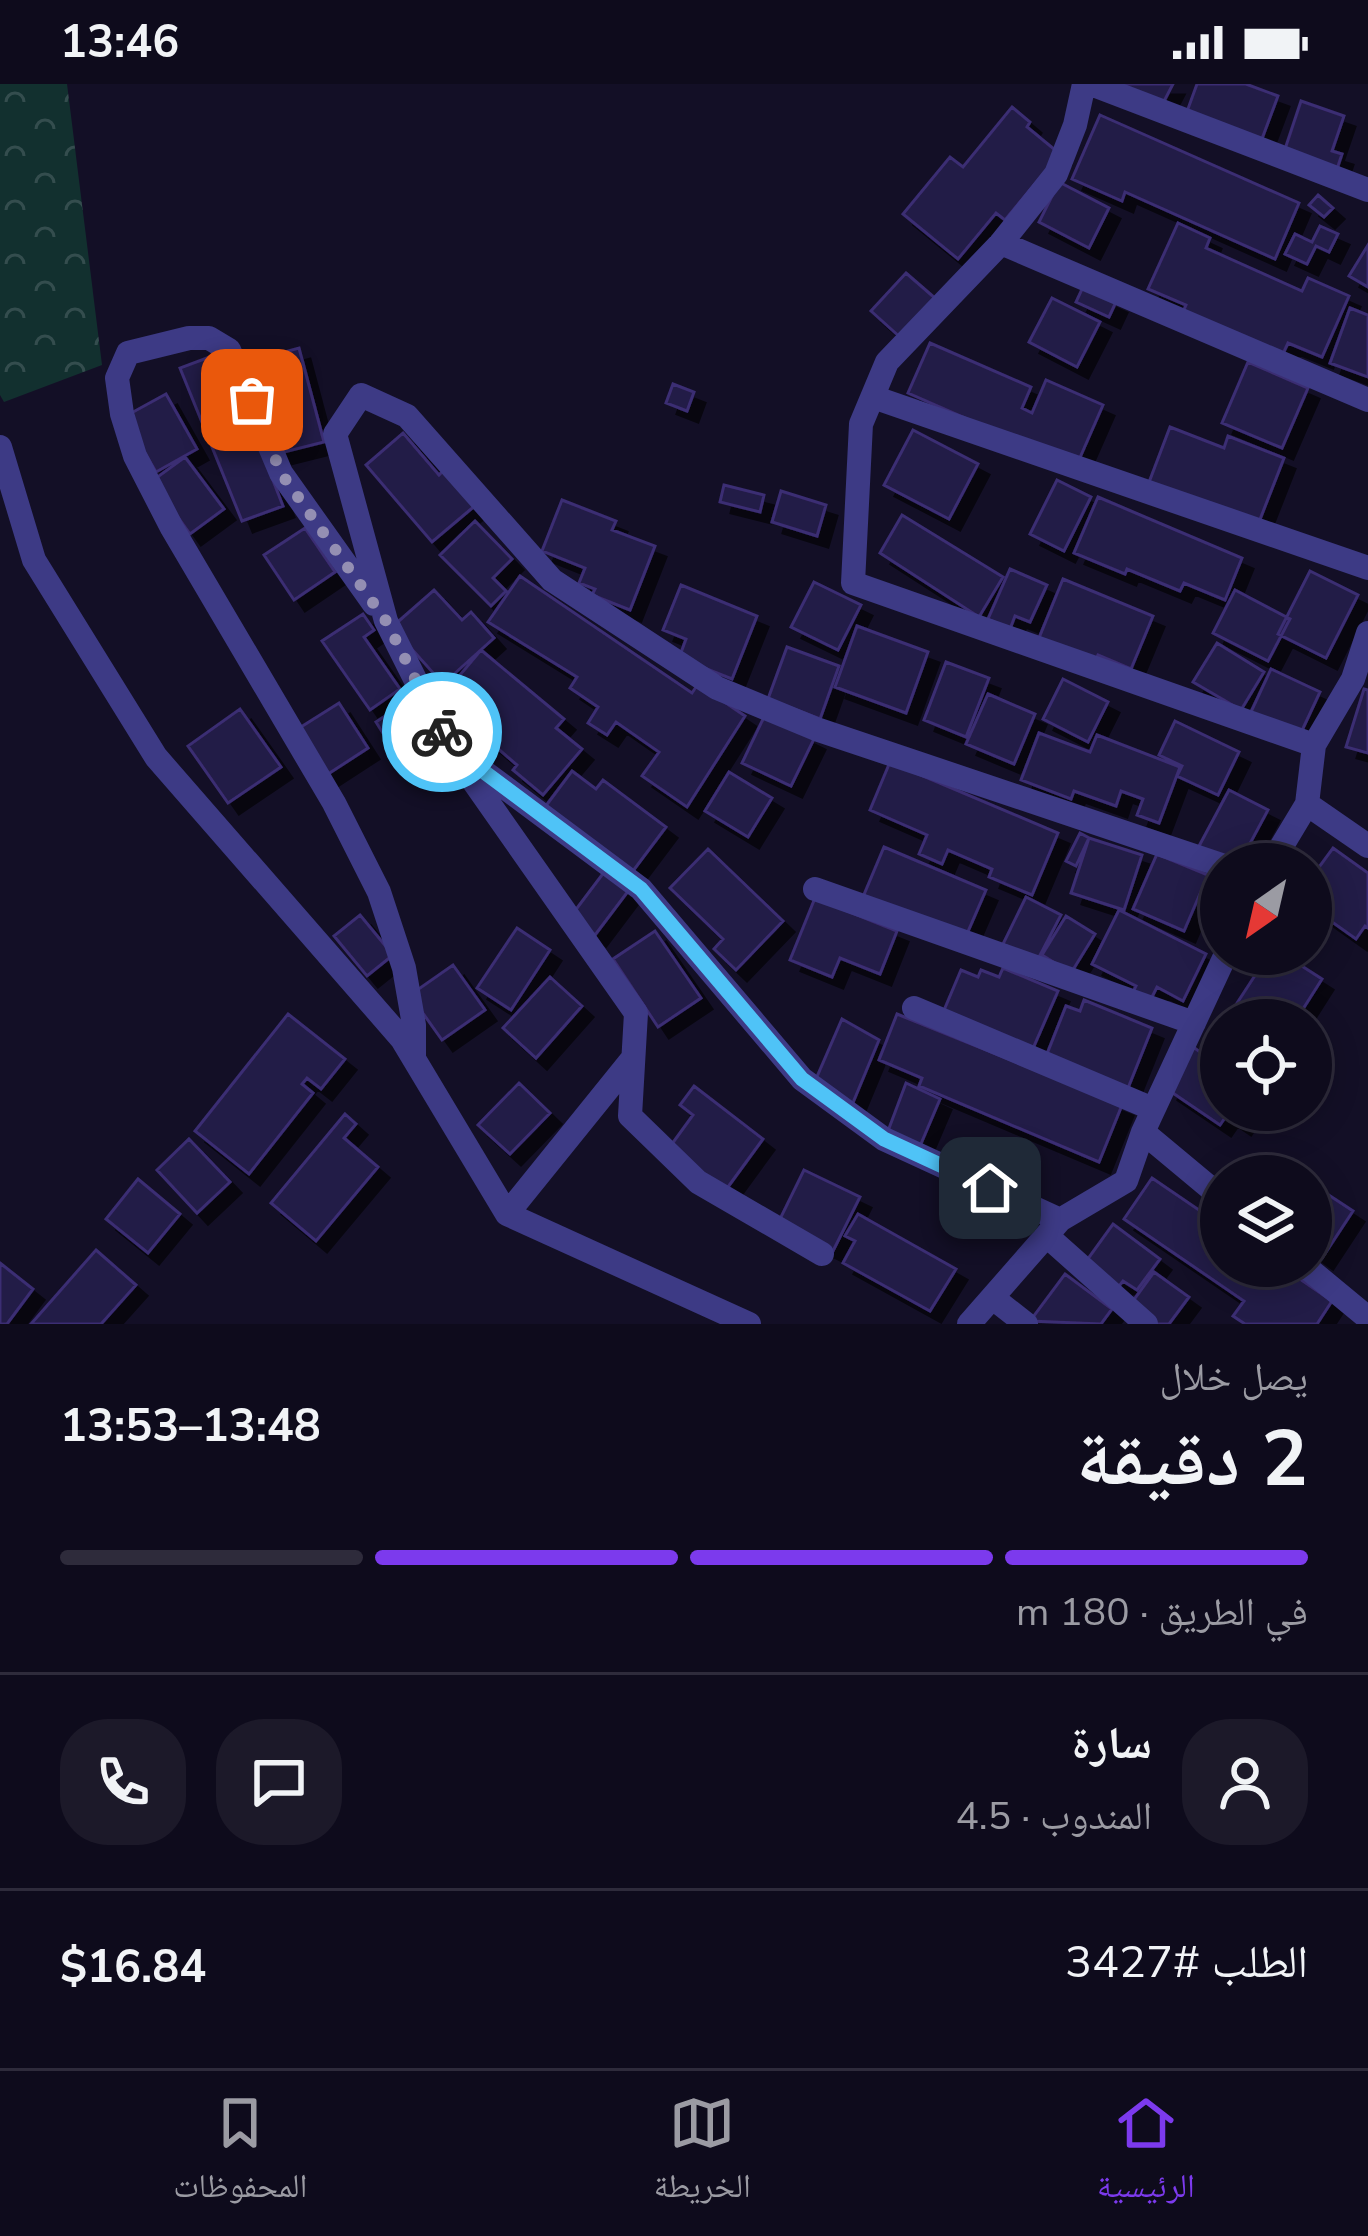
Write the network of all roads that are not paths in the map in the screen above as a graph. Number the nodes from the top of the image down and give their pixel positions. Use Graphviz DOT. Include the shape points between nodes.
graph roads {
  1 [pos="1088,84"];
  2 [pos="1368,190"];
  3 [pos="1001,243"];
  4 [pos="873,397"];
  5 [pos="1368,400"];
  6 [pos="0,447"];
  7 [pos="1368,568"];
  8 [pos="386,621"];
  9 [pos="1368,633"];
  10 [pos="448,745"];
  11 [pos="1314,745"];
  12 [pos="1307,804"];
  13 [pos="1284,843"];
  14 [pos="1368,846"];
  15 [pos="1200,858"];
  16 [pos="815,889"];
  17 [pos="1216,975"];
  18 [pos="914,1008"];
  19 [pos="1194,1023"];
  20 [pos="633,1058"];
  21 [pos="414,1059"];
  22 [pos="1148,1120"];
  23 [pos="1200,1175"];
  24 [pos="508,1214"];
  25 [pos="1054,1228"];
  26 [pos="823,1254"];
  27 [pos="1330,1287"];
  28 [pos="993,1298"];
  29 [pos="1368,1318"];
  30 [pos="749,1324"];
  31 [pos="969,1324"];
  32 [pos="1026,1324"];
  33 [pos="1146,1324"];
  1 -- 2 [label="street"];
  1 -- 3 [label="street" via="1056,174"];
  3 -- 4 [label="street" via="887,362"];
  3 -- 5 [label="street"];
  4 -- 7 [label="street"];
  4 -- 11 [label="street" via="861,424 854,583"];
  6 -- 21 [label="street" via="34,560 156,757"];
  8 -- 10 [label="street"];
  8 -- 15 [label="street" via="335,434 361,394 407,416 552,580 717,688 815,730"];
  8 -- 21 [label="street" via="281,473 229,350 189,338 128,353 117,378 136,456 380,892 404,968"];
  9 -- 11 [label="street" via="1353,679"];
  10 -- 20 [label="street" via="636,1013"];
  10 -- 25 [label="street" via="641,889 802,1079 884,1139"];
  11 -- 12 [label="street"];
  12 -- 13 [label="street"];
  12 -- 14 [label="street"];
  16 -- 19 [label="street"];
  17 -- 19 [label="street"];
  18 -- 22 [label="street"];
  19 -- 22 [label="street"];
  20 -- 24 [label="street"];
  20 -- 26 [label="street" via="630,1116 698,1182"];
  21 -- 24 [label="street"];
  22 -- 23 [label="street"];
  22 -- 25 [label="street" via="1126,1181"];
  24 -- 30 [label="street"];
  25 -- 28 [label="street"];
  25 -- 33 [label="street"];
  27 -- 29 [label="street"];
  28 -- 31 [label="street"];
  28 -- 32 [label="street"];
}
